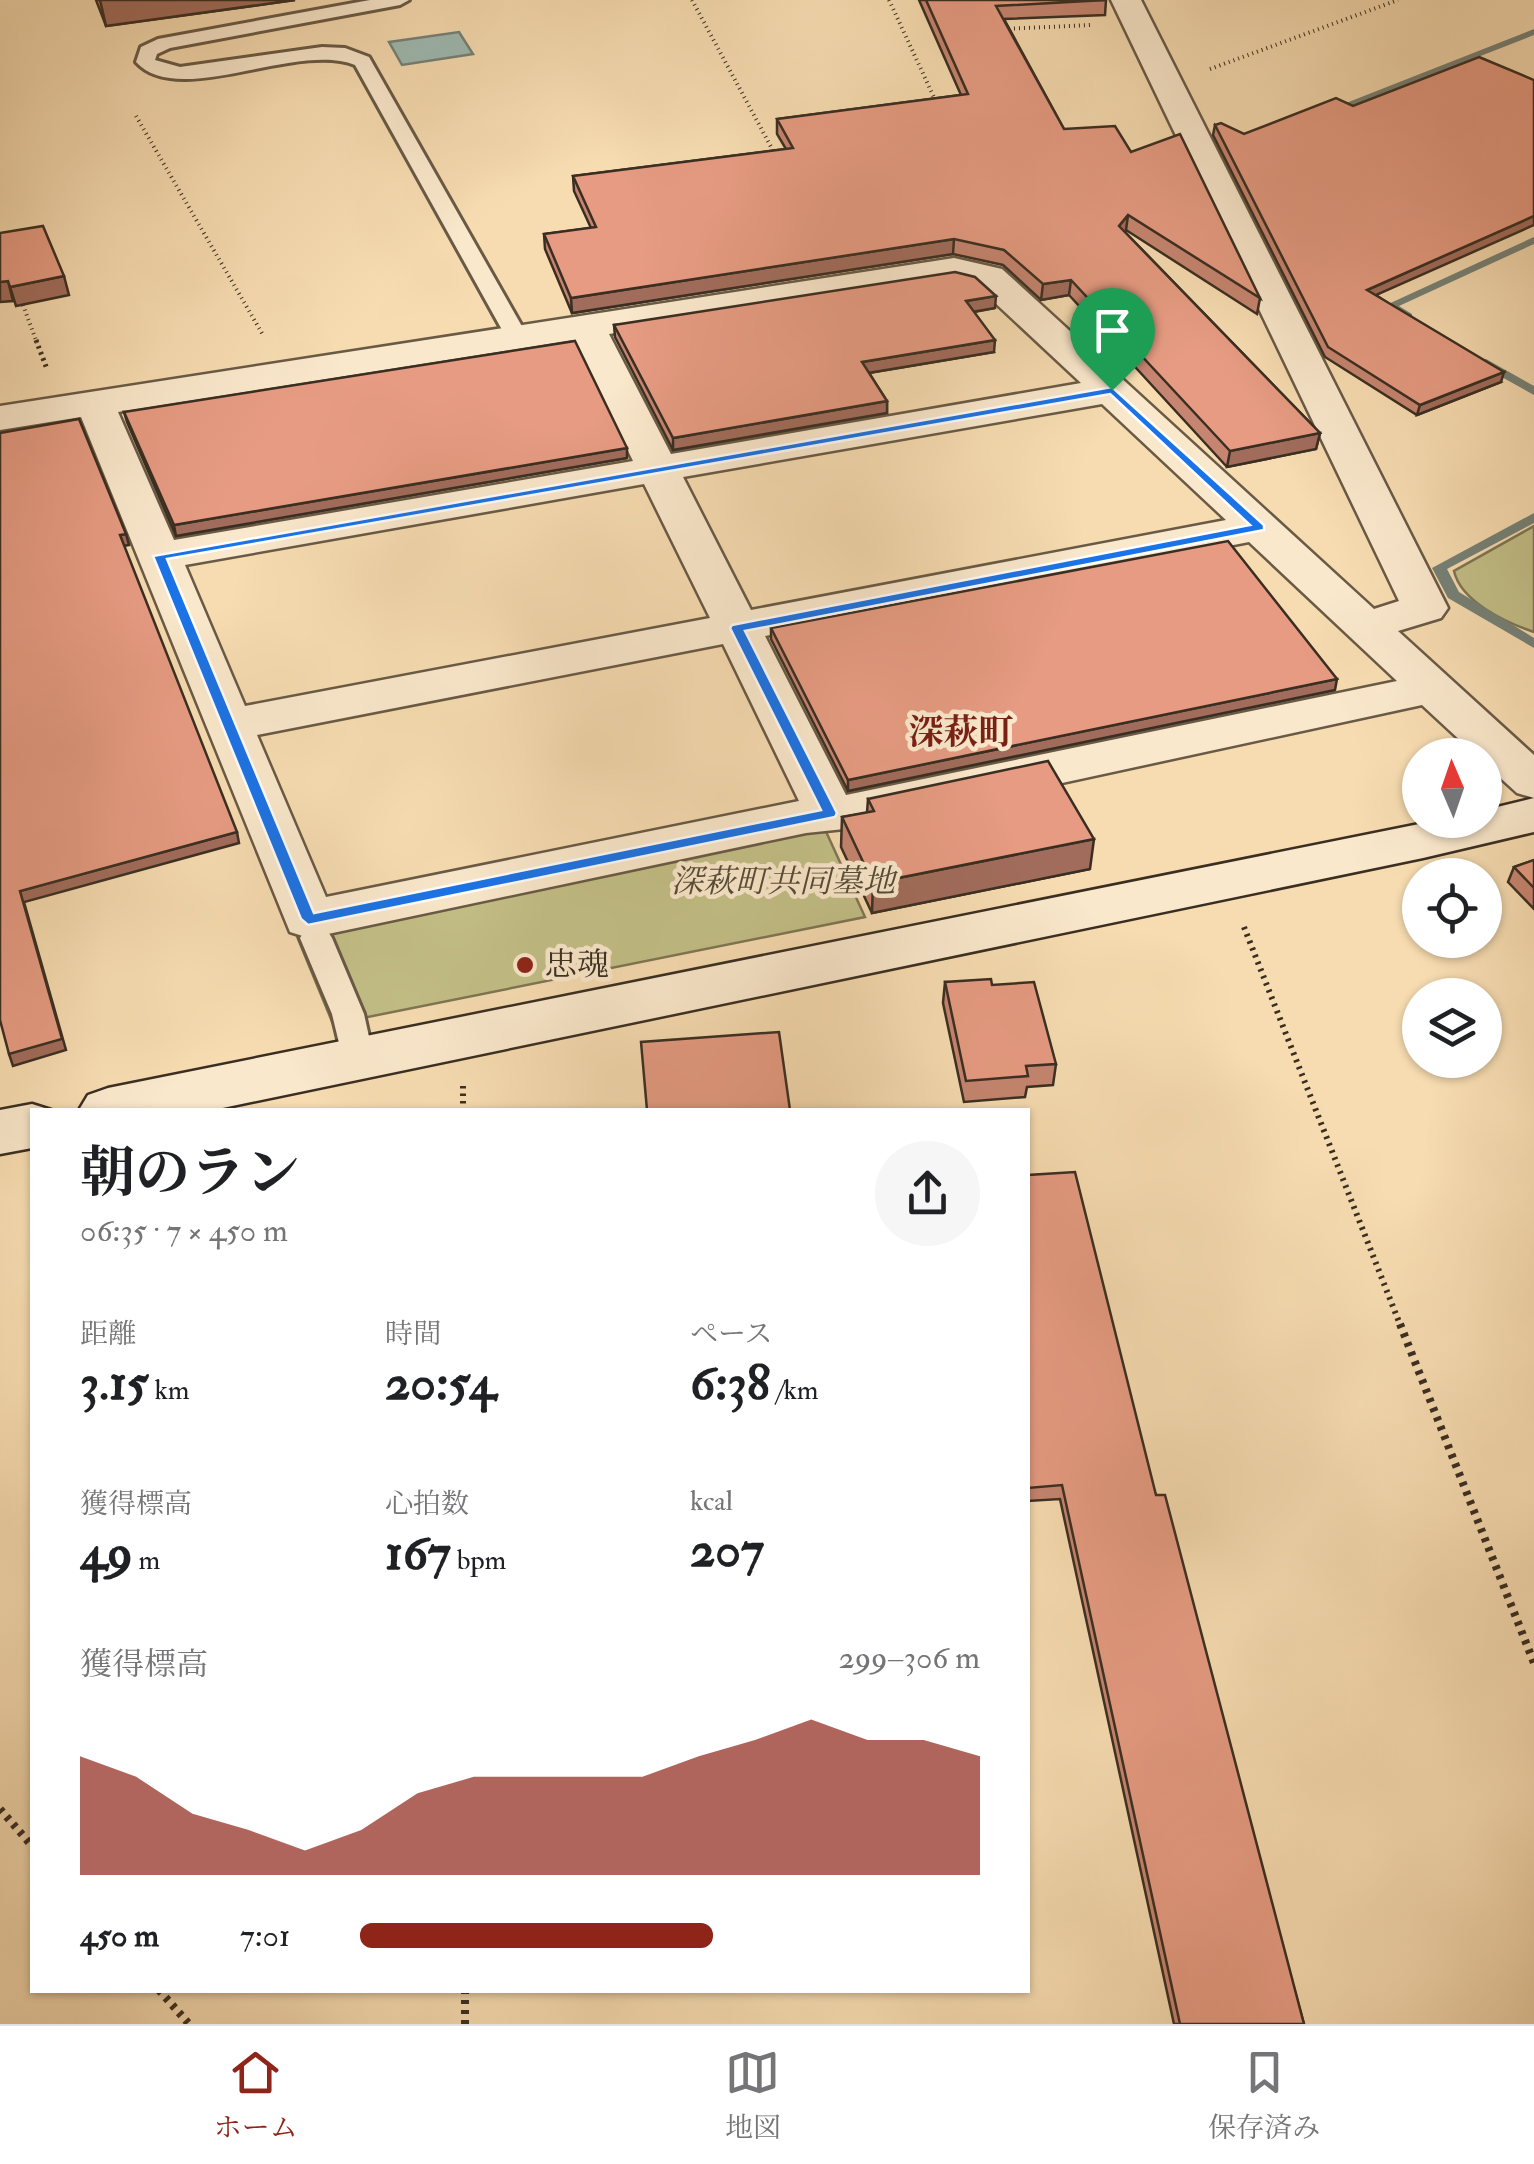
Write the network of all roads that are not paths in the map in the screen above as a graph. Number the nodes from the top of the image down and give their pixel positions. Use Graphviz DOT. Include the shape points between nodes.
graph roads {
  1 [pos="322,0"];
  2 [pos="400,0"];
  3 [pos="1131,11"];
  4 [pos="194,18"];
  5 [pos="365,64"];
  6 [pos="238,84"];
  7 [pos="517,337"];
  8 [pos="593,339"];
  9 [pos="1112,390"];
  10 [pos="80,412"];
  11 [pos="0,418"];
  12 [pos="658,470"];
  13 [pos="1260,528"];
  14 [pos="159,556"];
  15 [pos="1366,626"];
  16 [pos="737,628"];
  17 [pos="1432,688"];
  18 [pos="228,725"];
  19 [pos="1534,782"];
  20 [pos="830,813"];
  21 [pos="1534,814"];
  22 [pos="316,938"];
  23 [pos="356,1059"];
  24 [pos="118,1108"];
  25 [pos="30,1126"];
  26 [pos="0,1132"];
  1 -- 4 [label="lane"];
  2 -- 5 [label="lane" via="165,42 144,57 157,70 180,73 322,53"];
  3 -- 15 [label="street" via="1425,608"];
  5 -- 6 [label="lane"];
  5 -- 7 [label="lane"];
  7 -- 9 [label="street" via="954,269 989,277"];
  7 -- 10 [label="street"];
  8 -- 12 [label="street"];
  9 -- 12 [label="street"];
  9 -- 13 [label="street"];
  10 -- 11 [label="street"];
  10 -- 14 [label="street"];
  12 -- 14 [label="street"];
  12 -- 16 [label="street"];
  13 -- 15 [label="street"];
  13 -- 16 [label="street"];
  14 -- 18 [label="street"];
  15 -- 17 [label="street"];
  16 -- 18 [label="street"];
  16 -- 20 [label="street"];
  17 -- 19 [label="street"];
  17 -- 20 [label="street"];
  18 -- 20 [label="street" via="308,919"];
  21 -- 23 [label="street"];
  22 -- 23 [label="lane" via="348,1014"];
  23 -- 24 [label="street"];
  25 -- 26 [label="street"];
}
